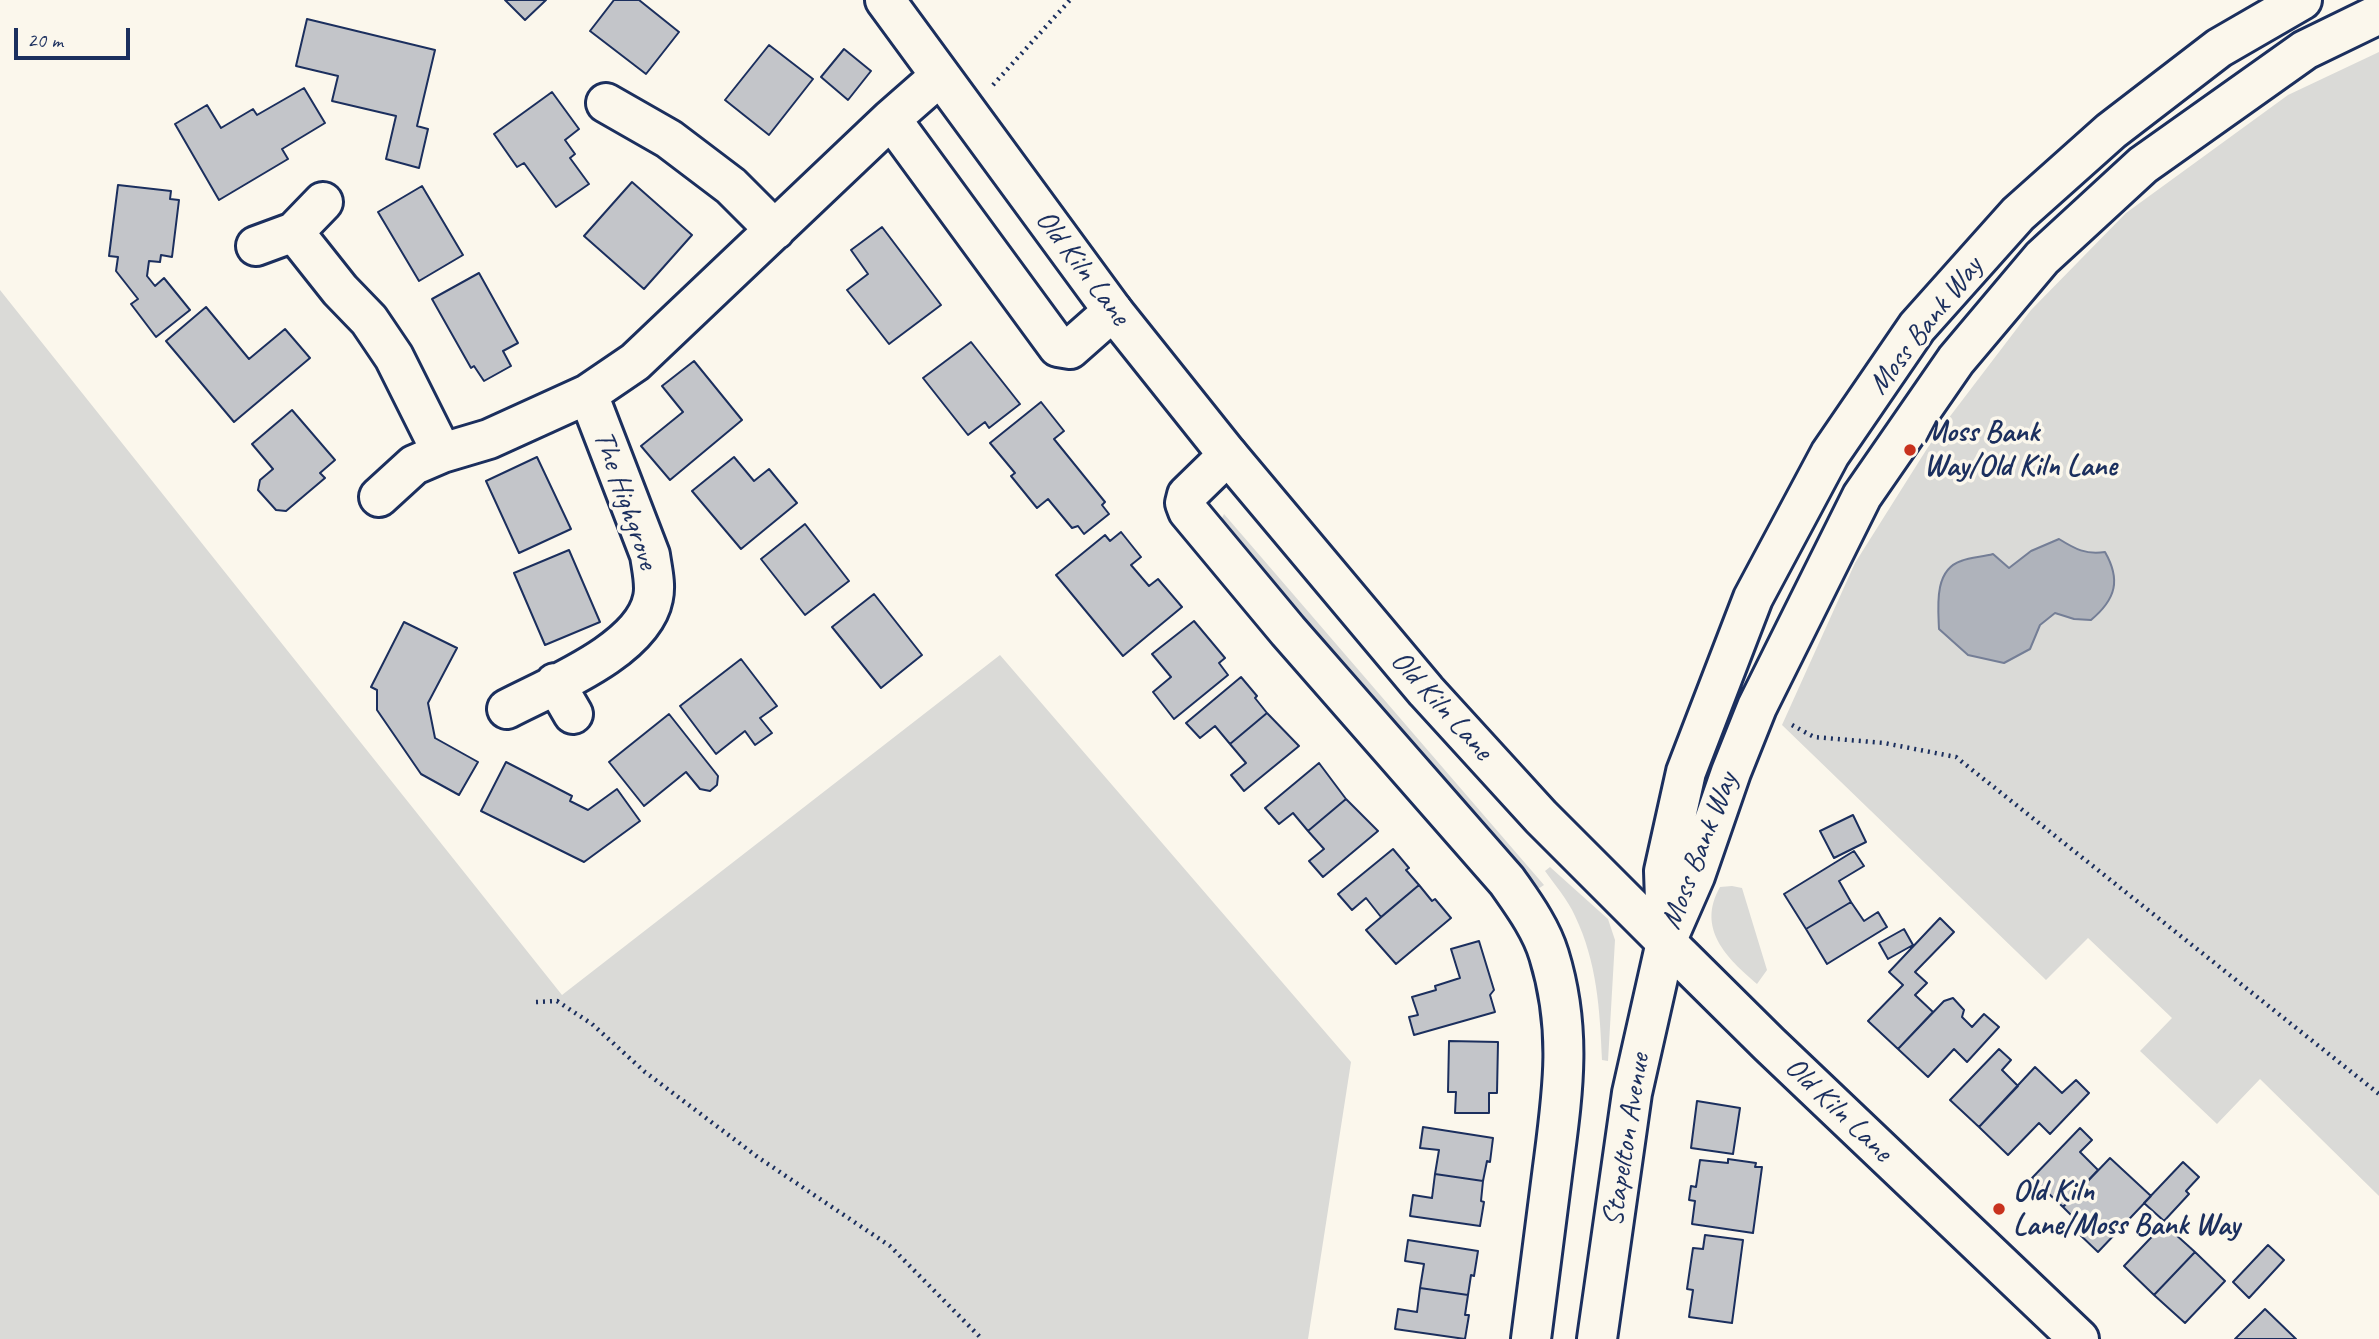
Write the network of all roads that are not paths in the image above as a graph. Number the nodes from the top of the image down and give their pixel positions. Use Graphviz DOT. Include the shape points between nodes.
graph roads {
  1 [pos="885,0"];
  2 [pos="2302,0"];
  3 [pos="2379,14"];
  4 [pos="940,76"];
  5 [pos="606,103"];
  6 [pos="891,119"];
  7 [pos="323,202"];
  8 [pos="775,230"];
  9 [pos="294,232"];
  10 [pos="256,246"];
  11 [pos="1113,311"];
  12 [pos="588,394"];
  13 [pos="442,453"];
  14 [pos="1228,455"];
  15 [pos="379,497"];
  16 [pos="507,709"];
  17 [pos="1666,942"];
  18 [pos="1531,1339"];
  19 [pos="1597,1339"];
  20 [pos="2079,1339"];
  1 -- 4 [label="main road, Old Kiln Lane"];
  2 -- 17 [label="main road, Moss Bank Way" via="2219,48 2111,131 2018,214 1917,327 1830,454 1753,598 1686,772 1664,872"];
  3 -- 17 [label="main road, Moss Bank Way" via="2305,50 2143,165 2042,258 1956,360 1861,496 1757,707"];
  4 -- 6 [label="main road, The Highgrove"];
  4 -- 11 [label="main road, Old Kiln Lane"];
  5 -- 8 [label="main road" via="677,125"];
  6 -- 8 [label="main road, The Highgrove"];
  6 -- 11 [label="main road" via="1058,347 1070,349"];
  7 -- 9 [label="main road"];
  8 -- 12 [label="main road, The Highgrove" via="635,362"];
  9 -- 10 [label="main road"];
  9 -- 13 [label="main road" via="369,320 394,357"];
  11 -- 14 [label="main road, Old Kiln Lane"];
  12 -- 13 [label="main road, The Highgrove" via="489,439"];
  12 -- 16 [label="main road, The Highgrove" via="650,555 653,598 646,619 632,637 564,699"];
  13 -- 15 [label="main road, The Highgrove" via="414,466"];
  14 -- 17 [label="main road, Old Kiln Lane" via="1426,691 1541,817"];
  14 -- 18 [label="main road" via="1187,495 1188,510 1507,881 1549,952 1565,1034 1564,1080"];
  17 -- 19 [label="main road, Stapelton Avenue" via="1632,1093"];
  17 -- 20 [label="main road, Old Kiln Lane"];
}
